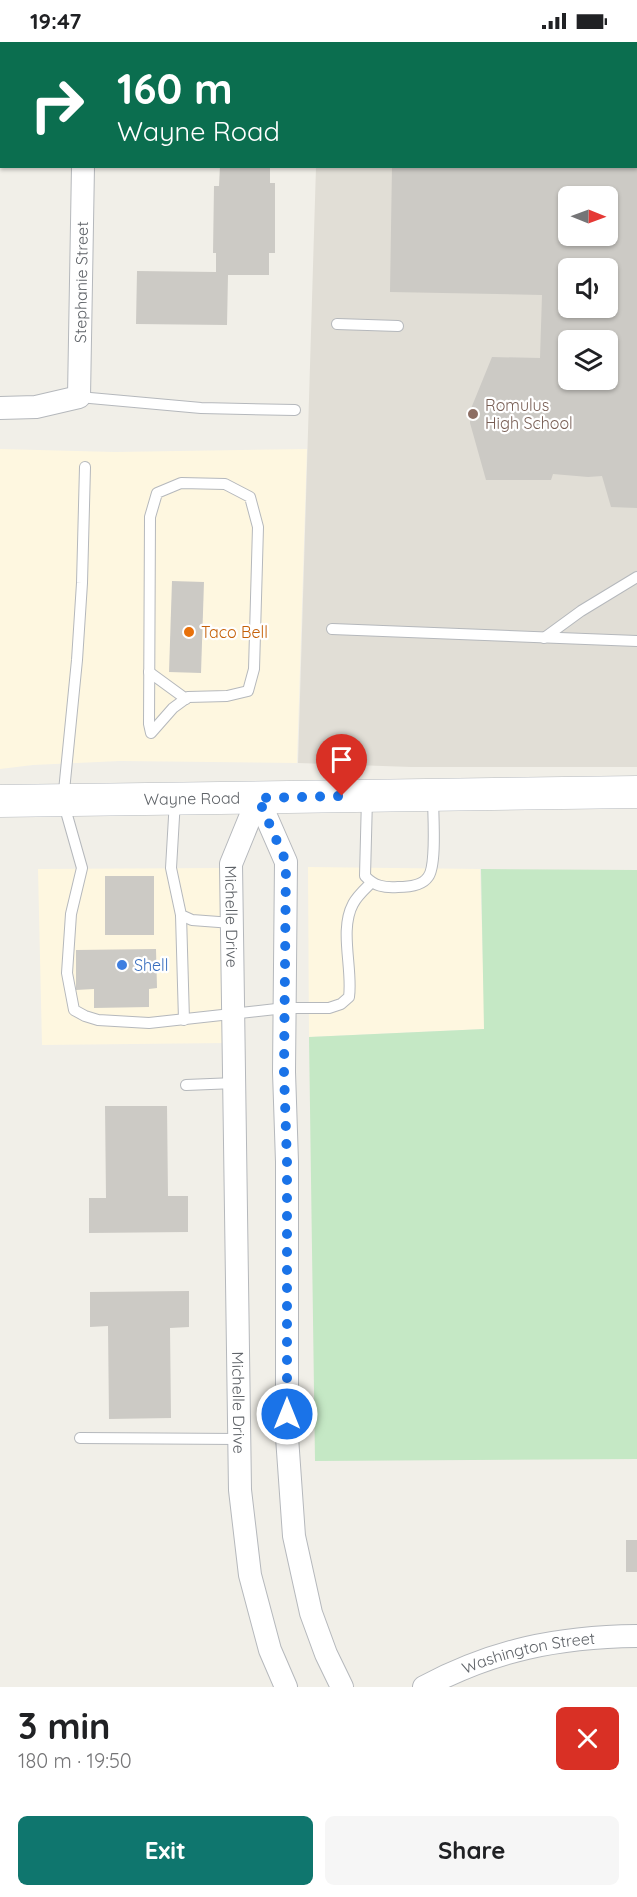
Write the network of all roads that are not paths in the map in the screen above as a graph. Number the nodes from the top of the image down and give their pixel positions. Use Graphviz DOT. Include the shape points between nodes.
graph roads {
  1 [pos="83,168"];
  2 [pos="337,324"];
  3 [pos="398,326"];
  4 [pos="79,397"];
  5 [pos="0,408"];
  6 [pos="295,410"];
  7 [pos="85,467"];
  8 [pos="637,577"];
  9 [pos="332,629"];
  10 [pos="544,638"];
  11 [pos="637,641"];
  12 [pos="149,672"];
  13 [pos="186,699"];
  14 [pos="637,792"];
  15 [pos="433,794"];
  16 [pos="368,795"];
  17 [pos="258,798"];
  18 [pos="175,800"];
  19 [pos="0,801"];
  20 [pos="63,801"];
  21 [pos="371,883"];
  22 [pos="181,915"];
  23 [pos="232,923"];
  24 [pos="285,1008"];
  25 [pos="234,1014"];
  26 [pos="184,1020"];
  27 [pos="235,1083"];
  28 [pos="186,1086"];
  29 [pos="80,1438"];
  30 [pos="239,1438"];
  31 [pos="637,1636"];
  32 [pos="286,1687"];
  33 [pos="342,1687"];
  34 [pos="423,1687"];
  1 -- 4 [label="street, Stephanie Street"];
  2 -- 3 [label="lane"];
  4 -- 5 [label="street" via="36,407"];
  4 -- 6 [label="lane" via="201,408"];
  7 -- 20 [label="lane" via="80,616"];
  8 -- 10 [label="lane"];
  9 -- 10 [label="lane"];
  10 -- 11 [label="lane"];
  12 -- 13 [label="lane"];
  12 -- 13 [label="lane" via="151,734"];
  12 -- 13 [label="lane" via="150,518 157,493 181,483 225,484 250,497 258,527 254,669 248,691"];
  14 -- 15 [label="main road, Wayne Road"];
  15 -- 16 [label="main road, Wayne Road"];
  15 -- 21 [label="lane" via="430,876 417,885 397,888"];
  16 -- 17 [label="main road, Wayne Road"];
  16 -- 21 [label="lane" via="365,876"];
  17 -- 18 [label="main road, Wayne Road"];
  17 -- 23 [label="street, Michelle Drive" via="231,864"];
  17 -- 24 [label="street" via="286,862"];
  18 -- 20 [label="main road, Wayne Road"];
  18 -- 22 [label="lane" via="171,868"];
  19 -- 20 [label="main road, Wayne Road"];
  20 -- 26 [label="lane" via="82,868 71,914 67,973 74,1010 98,1020"];
  21 -- 24 [label="lane" via="353,904 349,916 349,997 329,1008"];
  22 -- 23 [label="lane" via="192,920"];
  22 -- 26 [label="lane"];
  23 -- 25 [label="street, Michelle Drive"];
  24 -- 25 [label="lane"];
  24 -- 33 [label="street" via="287,1437 294,1536 311,1613"];
  25 -- 26 [label="lane"];
  25 -- 27 [label="street, Michelle Drive"];
  27 -- 28 [label="lane"];
  27 -- 30 [label="street, Michelle Drive"];
  29 -- 30 [label="lane"];
  30 -- 32 [label="street, Michelle Drive" via="240,1490 250,1575 270,1650"];
  31 -- 34 [label="street, Washington Street" via="553,1641 498,1654"];
}
